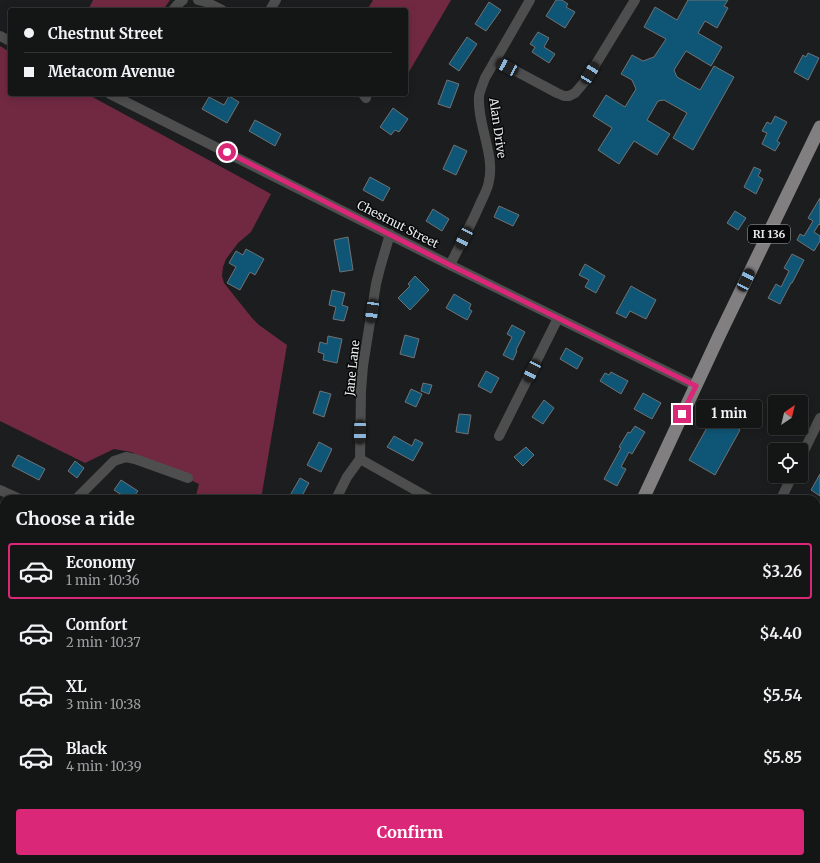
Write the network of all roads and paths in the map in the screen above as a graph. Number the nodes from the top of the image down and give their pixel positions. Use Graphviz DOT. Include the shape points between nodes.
graph roads {
  1 [pos="183,0"];
  2 [pos="198,0"];
  3 [pos="530,0"];
  4 [pos="635,0"];
  5 [pos="175,8"];
  6 [pos="218,8"];
  7 [pos="495,60"];
  8 [pos="127,98"];
  9 [pos="820,127"];
  10 [pos="817,140"];
  11 [pos="390,234"];
  12 [pos="450,265"];
  13 [pos="558,318"];
  14 [pos="696,386"];
  15 [pos="820,418"];
  16 [pos="499,436"];
  17 [pos="808,443"];
  18 [pos="360,459"];
  19 [pos="188,478"];
  20 [pos="789,483"];
  21 [pos="1,490"];
  22 [pos="12,495"];
  23 [pos="80,495"];
  24 [pos="338,495"];
  25 [pos="424,495"];
  26 [pos="644,495"];
  27 [pos="783,495"];
  1 -- 5 [label="street"];
  2 -- 6 [label="street"];
  3 -- 7 [label="street, Alan Drive"];
  4 -- 7 [label="street" via="586,80 569,96 564,96"];
  7 -- 12 [label="street, Alan Drive" via="485,78 479,97 490,167 489,181"];
  8 -- 11 [label="street, Chestnut Street"];
  9 -- 10 [label="main road, RI 136"];
  10 -- 14 [label="main road, RI 136"];
  11 -- 12 [label="street, Chestnut Street"];
  11 -- 18 [label="street, Jane Lane" via="376,284 363,366"];
  12 -- 13 [label="street, Chestnut Street"];
  13 -- 14 [label="street, Chestnut Street"];
  13 -- 16 [label="street"];
  14 -- 26 [label="main road, RI 136"];
  15 -- 17 [label="street"];
  18 -- 24 [label="street"];
  18 -- 25 [label="street"];
  19 -- 23 [label="street" via="126,457 114,461"];
  20 -- 27 [label="street"];
  21 -- 22 [label="street"];
}
